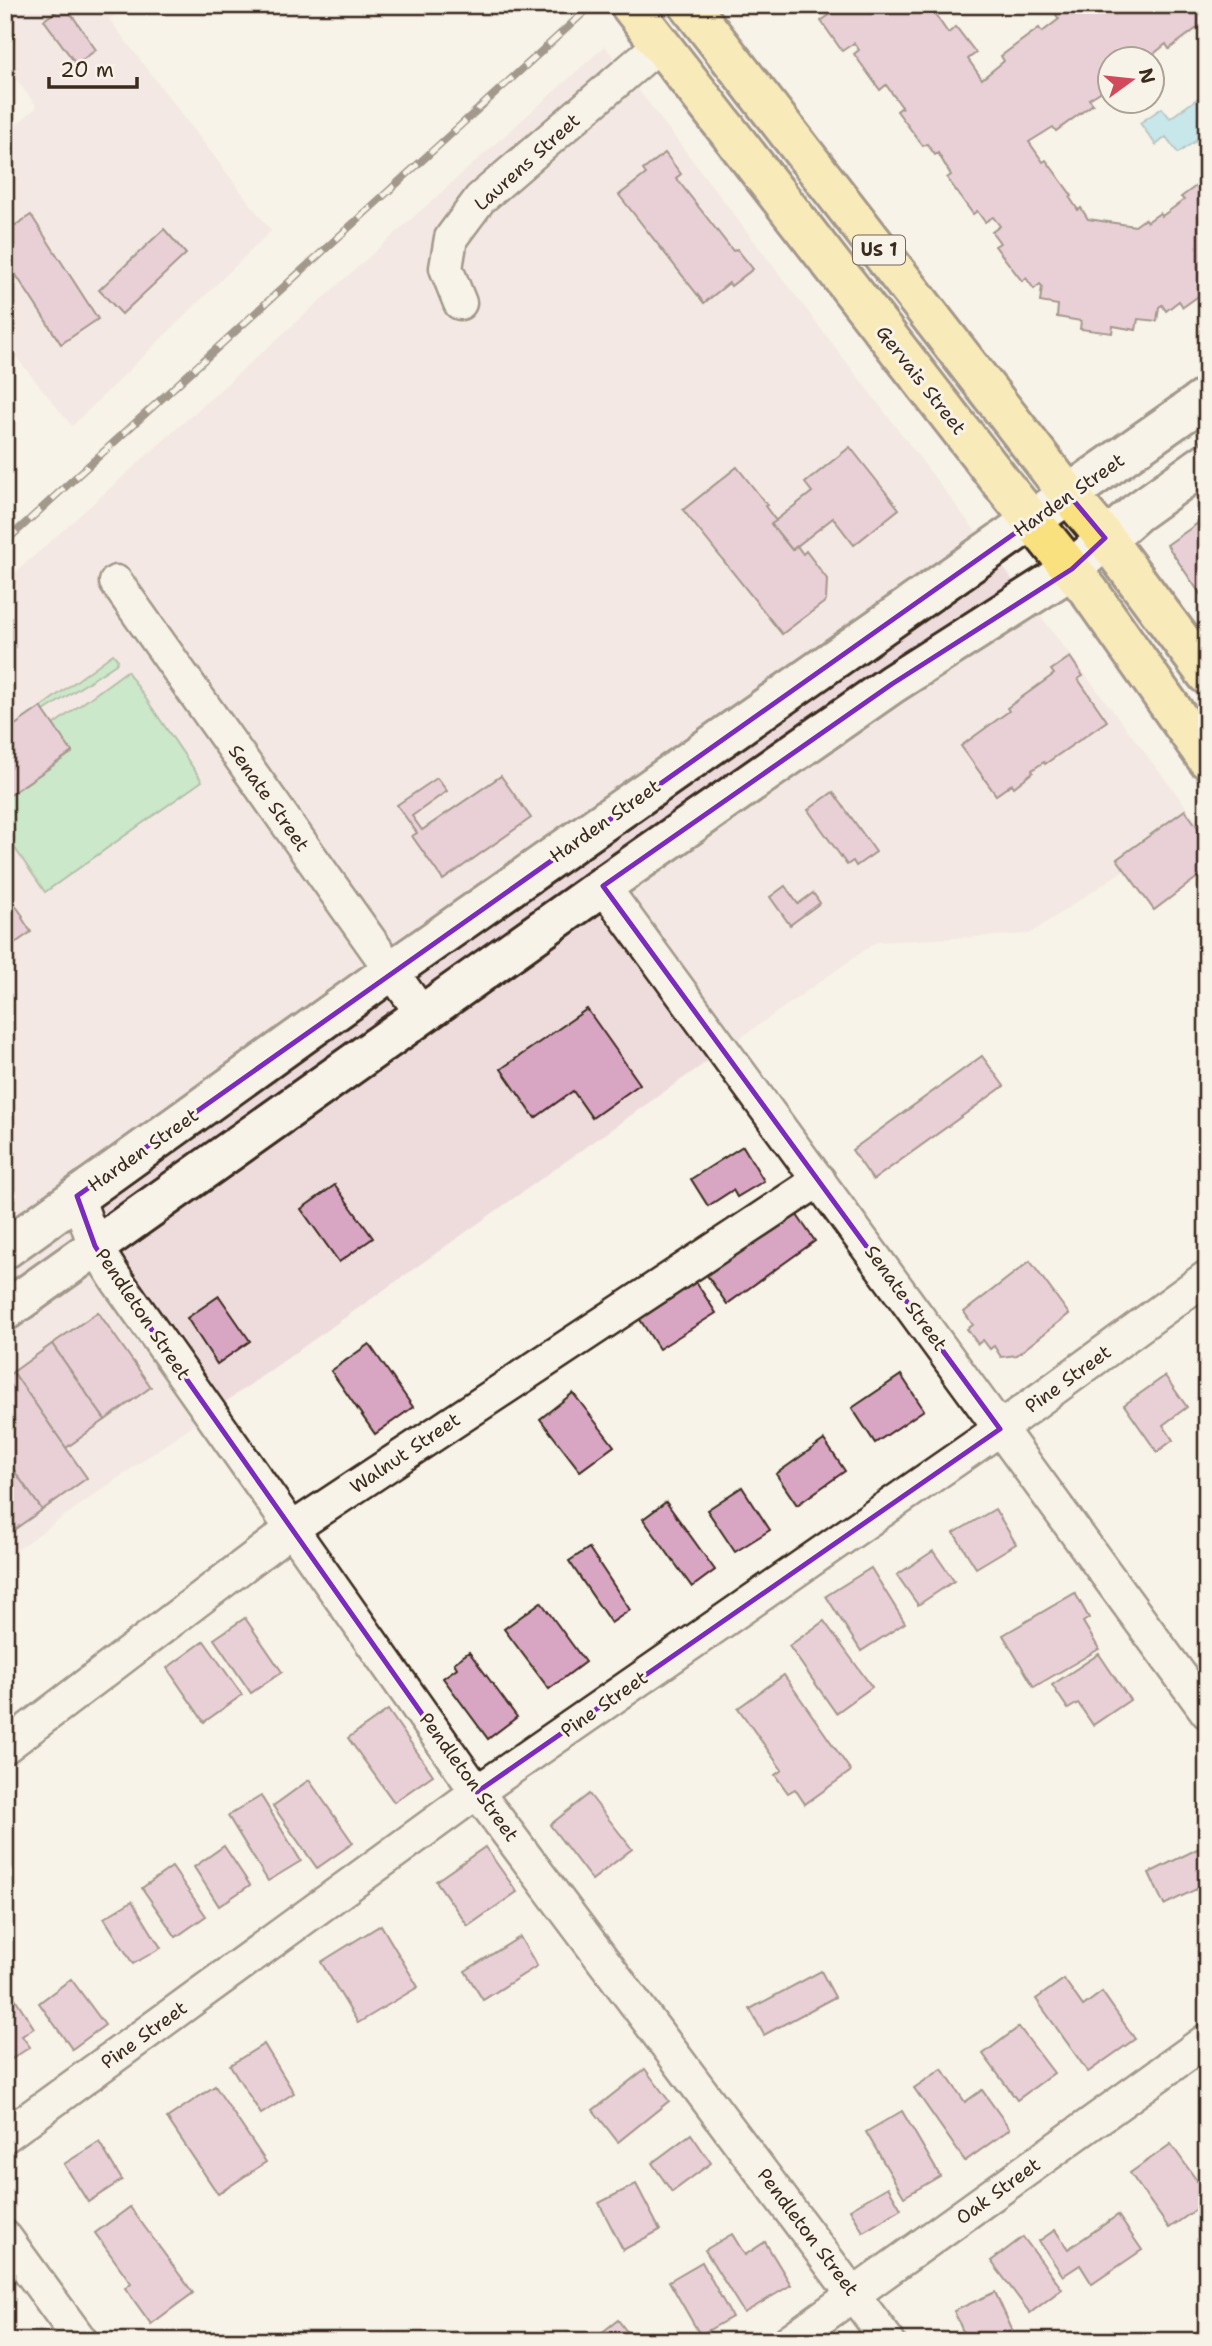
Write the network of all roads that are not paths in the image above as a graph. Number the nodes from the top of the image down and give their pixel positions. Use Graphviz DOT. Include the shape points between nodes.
graph roads {
  1 [pos="630,5"];
  2 [pos="697,8"];
  3 [pos="659,45"];
  4 [pos="460,303"];
  5 [pos="1207,397"];
  6 [pos="1207,462"];
  7 [pos="1069,495"];
  8 [pos="1032,522"];
  9 [pos="1105,538"];
  10 [pos="1072,569"];
  11 [pos="116,582"];
  12 [pos="1207,675"];
  13 [pos="1207,759"];
  14 [pos="603,886"];
  15 [pos="391,971"];
  16 [pos="422,1014"];
  17 [pos="819,1180"];
  18 [pos="77,1196"];
  19 [pos="95,1246"];
  20 [pos="5,1249"];
  21 [pos="1207,1277"];
  22 [pos="5,1311"];
  23 [pos="1000,1429"];
  24 [pos="293,1528"];
  25 [pos="1207,1712"];
  26 [pos="5,1747"];
  27 [pos="478,1792"];
  28 [pos="1207,2040"];
  29 [pos="5,2136"];
  30 [pos="5,2237"];
  31 [pos="855,2294"];
  32 [pos="81,2341"];
  33 [pos="789,2341"];
  34 [pos="888,2341"];
  1 -- 3 [label="main road, Gervais Street"];
  2 -- 7 [label="main road, US 1"];
  3 -- 4 [label="street, Laurens Street" via="480,199 451,238 446,268"];
  3 -- 8 [label="main road, Gervais Street"];
  5 -- 7 [label="main road, Harden Street"];
  6 -- 9 [label="main road"];
  7 -- 8 [label="main road, Harden Street"];
  7 -- 9 [label="main road, US 1"];
  8 -- 10 [label="main road, Gervais Street"];
  8 -- 15 [label="main road, Harden Street"];
  9 -- 10 [label="main road"];
  9 -- 12 [label="main road, US 1"];
  10 -- 13 [label="main road, Gervais Street"];
  10 -- 14 [label="main road" via="892,684"];
  11 -- 15 [label="street, Senate Street"];
  14 -- 16 [label="main road"];
  14 -- 17 [label="street, Senate Street"];
  15 -- 16 [label="street, Senate Street"];
  15 -- 18 [label="main road, Harden Street"];
  16 -- 19 [label="main road"];
  17 -- 23 [label="street, Senate Street"];
  17 -- 24 [label="street, Walnut Street"];
  18 -- 19 [label="street, Pendleton Street"];
  18 -- 20 [label="main road, Harden Street"];
  19 -- 22 [label="main road"];
  19 -- 24 [label="street, Pendleton Street"];
  21 -- 23 [label="street, Pine Street"];
  23 -- 25 [label="street, Senate Street"];
  23 -- 27 [label="street, Pine Street"];
  24 -- 26 [label="street, Walnut Street"];
  24 -- 27 [label="street, Pendleton Street"];
  27 -- 29 [label="street, Pine Street"];
  27 -- 31 [label="street, Pendleton Street"];
  28 -- 31 [label="street, Oak Street"];
  30 -- 32 [label="street"];
  31 -- 33 [label="street, Oak Street"];
  31 -- 34 [label="street, Pendleton Street"];
}
